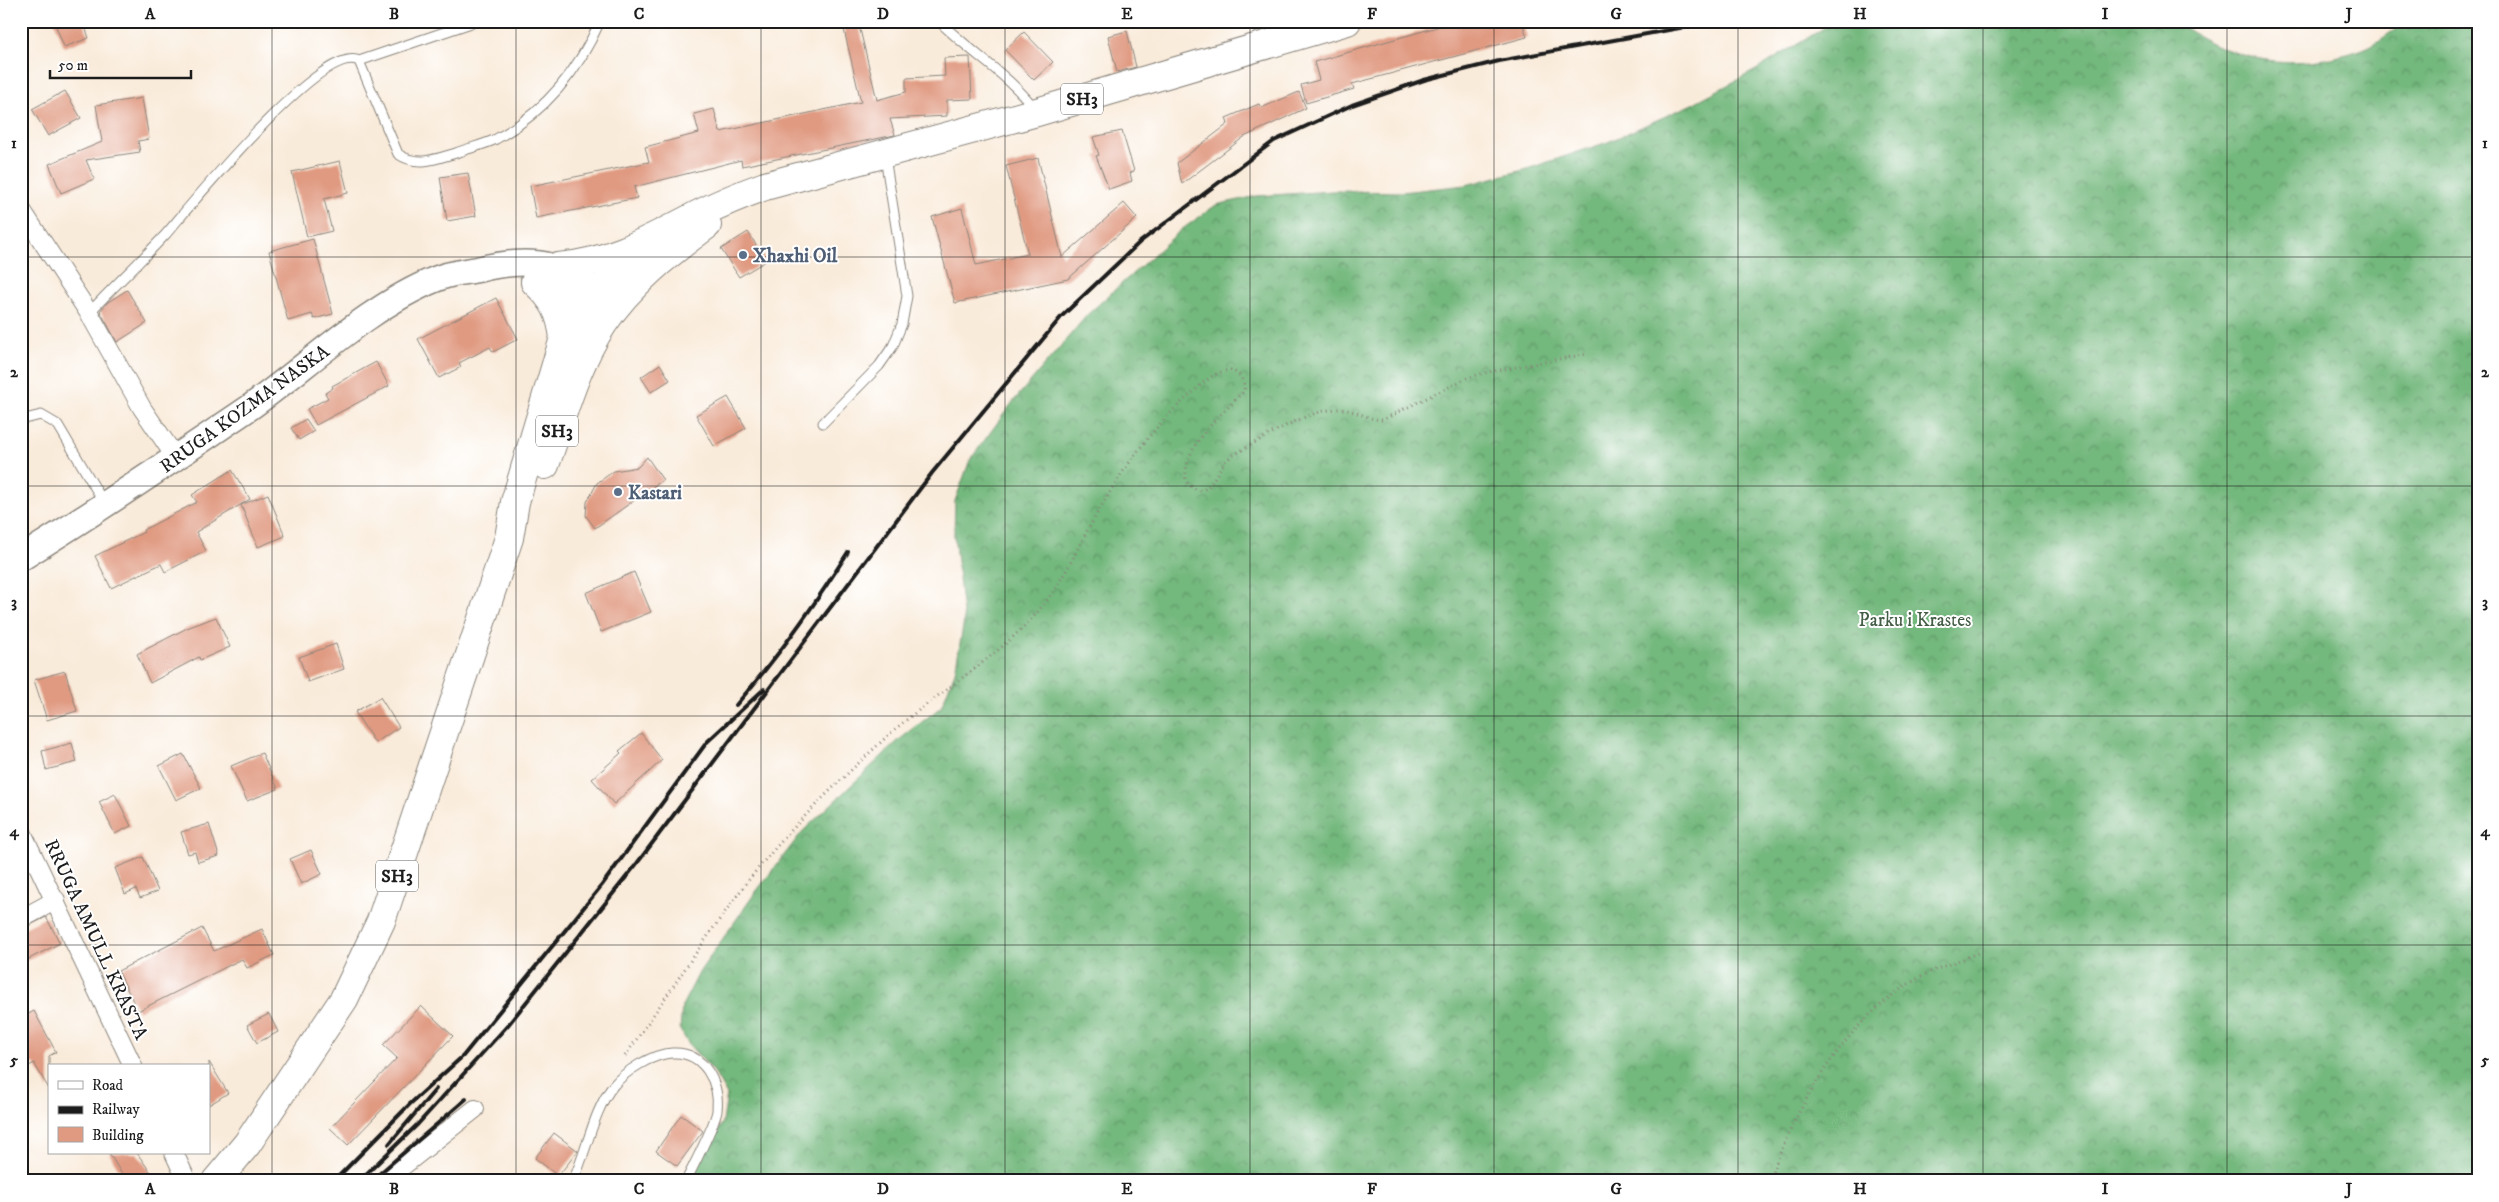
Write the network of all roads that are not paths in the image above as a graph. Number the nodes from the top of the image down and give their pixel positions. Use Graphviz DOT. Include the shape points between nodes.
graph roads {
  1 [pos="477,21"];
  2 [pos="600,21"];
  3 [pos="939,21"];
  4 [pos="1347,21"];
  5 [pos="359,61"];
  6 [pos="1037,112"];
  7 [pos="884,154"];
  8 [pos="817,173"];
  9 [pos="21,209"];
  10 [pos="674,228"];
  11 [pos="558,267"];
  12 [pos="472,270"];
  13 [pos="535,282"];
  14 [pos="600,308"];
  15 [pos="88,313"];
  16 [pos="559,357"];
  17 [pos="21,420"];
  18 [pos="823,423"];
  19 [pos="176,458"];
  20 [pos="105,506"];
  21 [pos="509,538"];
  22 [pos="21,558"];
  23 [pos="21,830"];
  24 [pos="56,900"];
  25 [pos="21,919"];
  26 [pos="132,1064"];
  27 [pos="475,1109"];
  28 [pos="174,1154"];
  29 [pos="187,1181"];
  30 [pos="216,1181"];
  31 [pos="384,1181"];
  32 [pos="573,1181"];
  33 [pos="686,1181"];
  1 -- 5 [label="lane"];
  2 -- 5 [label="lane" via="573,72 544,106 495,139 425,162 398,154"];
  3 -- 6 [label="lane" via="1000,70"];
  4 -- 6 [label="main road, SH3"];
  5 -- 15 [label="lane" via="335,62 288,101"];
  6 -- 7 [label="main road, SH3"];
  7 -- 8 [label="main road, SH3"];
  7 -- 18 [label="lane" via="907,296 902,324 893,346 879,366"];
  8 -- 10 [label="main road, SH3" via="732,198"];
  8 -- 14 [label="main road, SH3" via="738,208 707,226"];
  9 -- 15 [label="street"];
  10 -- 11 [label="main road" via="603,259"];
  10 -- 14 [label="main road, SH3" via="634,258"];
  11 -- 12 [label="main road, RRUGA KOZMA NASKA" via="517,263"];
  11 -- 14 [label="main road, RRUGA KOZMA NASKA" via="572,273"];
  12 -- 13 [label="main road, RRUGA KOZMA NASKA" via="507,273"];
  12 -- 19 [label="main road, RRUGA KOZMA NASKA" via="438,278 385,308"];
  13 -- 14 [label="main road, RRUGA KOZMA NASKA"];
  13 -- 16 [label="main road" via="548,293 559,311 564,338"];
  14 -- 16 [label="main road, SH3"];
  14 -- 21 [label="main road, SH3" via="542,473"];
  15 -- 19 [label="street" via="142,408"];
  16 -- 21 [label="main road, SH3" via="516,502"];
  17 -- 20 [label="lane" via="41,415 58,425"];
  19 -- 20 [label="main road, RRUGA KOZMA NASKA"];
  20 -- 22 [label="main road, RRUGA KOZMA NASKA"];
  21 -- 30 [label="main road, SH3" via="381,921 344,999 247,1144"];
  23 -- 24 [label="street, RRUGA AMULL KRASTA"];
  24 -- 25 [label="street"];
  24 -- 26 [label="street, RRUGA AMULL KRASTA"];
  27 -- 31 [label="street"];
  28 -- 29 [label="street"];
  32 -- 33 [label="lane" via="612,1087 627,1072 644,1062 672,1052 700,1062 715,1081 717,1112"];
}
